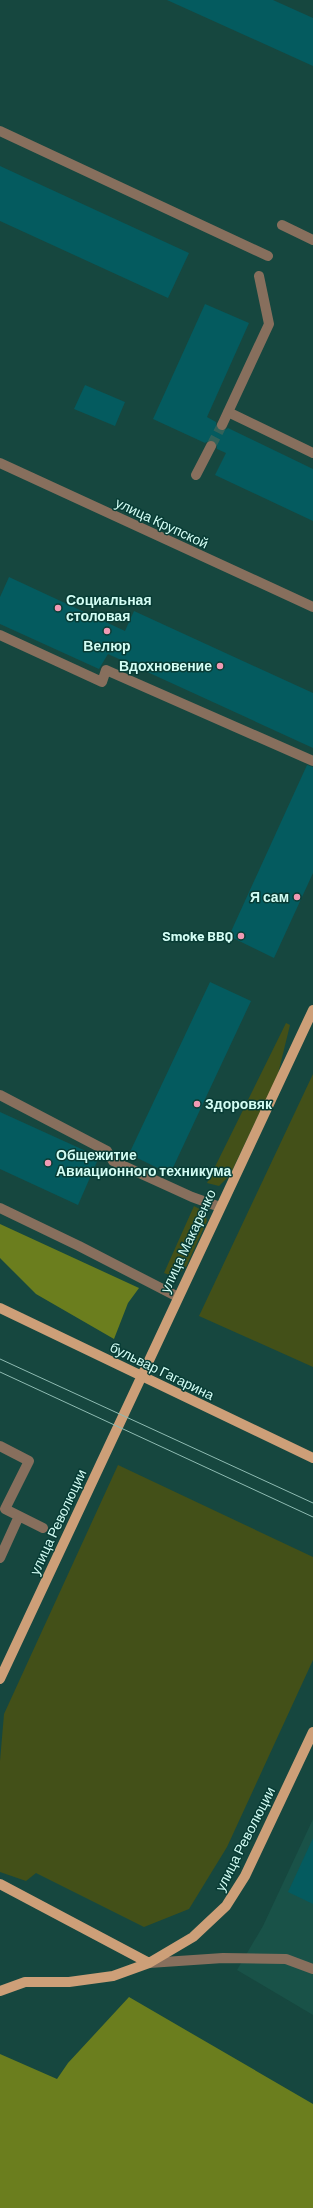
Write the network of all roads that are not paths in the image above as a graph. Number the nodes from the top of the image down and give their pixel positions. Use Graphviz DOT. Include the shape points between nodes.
graph roads {
  1 [pos="0,132"];
  2 [pos="282,225"];
  3 [pos="313,240"];
  4 [pos="268,256"];
  5 [pos="259,276"];
  6 [pos="228,412"];
  7 [pos="222,425"];
  8 [pos="211,446"];
  9 [pos="313,452"];
  10 [pos="0,463"];
  11 [pos="196,475"];
  12 [pos="313,607"];
  13 [pos="0,635"];
  14 [pos="313,761"];
  15 [pos="313,1010"];
  16 [pos="0,1095"];
  17 [pos="220,1207"];
  18 [pos="0,1208"];
  19 [pos="178,1297"];
  20 [pos="0,1308"];
  21 [pos="143,1377"];
  22 [pos="0,1446"];
  23 [pos="313,1458"];
  24 [pos="2,1508"];
  25 [pos="19,1516"];
  26 [pos="43,1528"];
  27 [pos="0,1558"];
  28 [pos="0,1679"];
  29 [pos="313,1732"];
  30 [pos="0,1884"];
  31 [pos="149,1963"];
  32 [pos="313,1968"];
  33 [pos="0,1990"];
  1 -- 4 [label="street"];
  2 -- 3 [label="street"];
  5 -- 6 [label="street" via="270,324"];
  6 -- 7 [label="street"];
  6 -- 9 [label="street"];
  8 -- 11 [label="street"];
  10 -- 12 [label="street, улица Крупской"];
  13 -- 14 [label="street" via="102,682 106,670"];
  15 -- 17 [label="main road, улица Макаренко"];
  16 -- 17 [label="street" via="106,1151 113,1161"];
  17 -- 19 [label="main road, улица Макаренко"];
  18 -- 19 [label="street"];
  19 -- 21 [label="main road, улица Макаренко"];
  20 -- 21 [label="main road, бульвар Гагарина"];
  21 -- 23 [label="main road, бульвар Гагарина"];
  21 -- 28 [label="main road, улица Революции" via="122,1416"];
  22 -- 24 [label="street" via="29,1461"];
  24 -- 25 [label="street"];
  25 -- 26 [label="street"];
  25 -- 27 [label="street"];
  29 -- 31 [label="main road, улица Революции" via="245,1876 226,1906 193,1937"];
  30 -- 31 [label="main road"];
  31 -- 32 [label="street" via="223,1958 286,1959"];
  31 -- 33 [label="main road, улица Революции" via="113,1976 70,1982 25,1982"];
}
